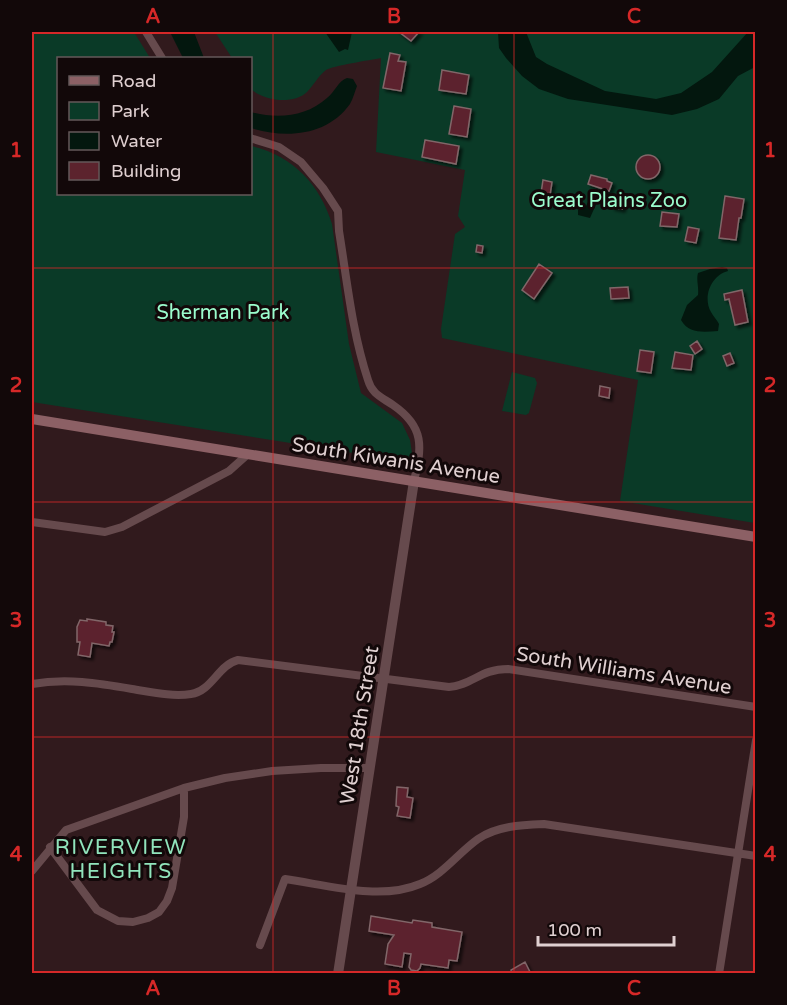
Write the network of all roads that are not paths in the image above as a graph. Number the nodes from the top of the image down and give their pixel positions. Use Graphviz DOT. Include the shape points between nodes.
graph roads {
  1 [pos="146,32"];
  2 [pos="161,57"];
  3 [pos="252,139"];
  4 [pos="32,419"];
  5 [pos="248,454"];
  6 [pos="414,481"];
  7 [pos="32,522"];
  8 [pos="756,537"];
  9 [pos="384,680"];
  10 [pos="32,684"];
  11 [pos="756,706"];
  12 [pos="756,741"];
  13 [pos="370,768"];
  14 [pos="184,788"];
  15 [pos="50,847"];
  16 [pos="738,853"];
  17 [pos="756,856"];
  18 [pos="32,871"];
  19 [pos="351,888"];
  20 [pos="260,945"];
  21 [pos="338,974"];
  22 [pos="719,974"];
  1 -- 2 [label="street"];
  3 -- 6 [label="street" via="279,147 301,162 338,212 363,365 372,391 414,423 420,447"];
  4 -- 5 [label="main road, South Kiwanis Avenue"];
  5 -- 6 [label="main road, South Kiwanis Avenue"];
  5 -- 7 [label="street" via="229,471 122,527 105,532"];
  6 -- 8 [label="main road, South Kiwanis Avenue"];
  6 -- 9 [label="street, West 18th Street"];
  9 -- 10 [label="street, South Williams Avenue" via="238,660 226,664 200,691 189,694 155,693 90,682"];
  9 -- 11 [label="street, South Williams Avenue" via="449,687 466,683 486,671 508,669"];
  9 -- 13 [label="street, West 18th Street"];
  12 -- 16 [label="street"];
  13 -- 14 [label="street" via="272,771"];
  13 -- 19 [label="street, West 18th Street"];
  14 -- 15 [label="street" via="66,830"];
  14 -- 15 [label="street" via="184,817 172,888 168,901 148,918 118,921 97,910"];
  15 -- 18 [label="street"];
  16 -- 17 [label="street"];
  16 -- 19 [label="street" via="544,825 511,826 477,840 420,885 391,892"];
  16 -- 22 [label="street"];
  19 -- 20 [label="street" via="285,879"];
  19 -- 21 [label="street, West 18th Street"];
}
